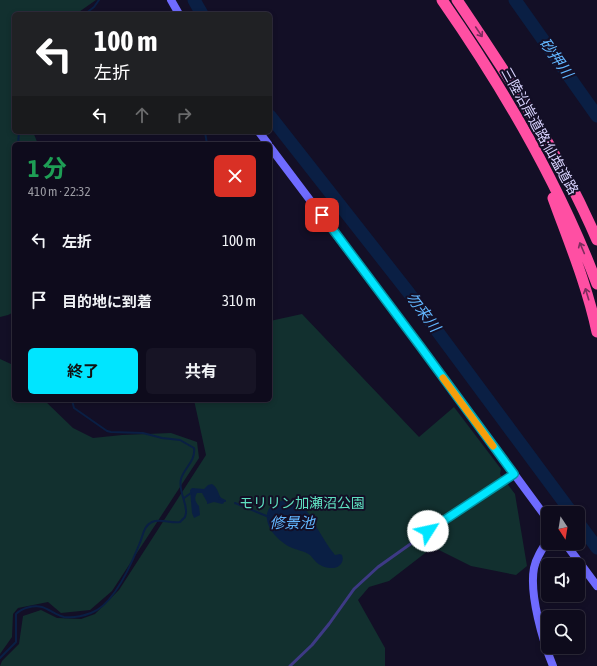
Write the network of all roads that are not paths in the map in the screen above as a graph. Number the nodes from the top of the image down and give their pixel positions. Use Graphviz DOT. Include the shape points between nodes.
graph roads {
  1 [pos="171,0"];
  2 [pos="442,0"];
  3 [pos="457,0"];
  4 [pos="178,12"];
  5 [pos="489,70"];
  6 [pos="272,150"];
  7 [pos="575,192"];
  8 [pos="597,230"];
  9 [pos="597,240"];
  10 [pos="597,284"];
  11 [pos="597,332"];
  12 [pos="514,474"];
  13 [pos="541,511"];
  14 [pos="542,550"];
  15 [pos="570,550"];
  16 [pos="597,586"];
  17 [pos="290,666"];
  18 [pos="553,666"];
  1 -- 4 [label="street"];
  2 -- 5 [label="highway, 三陸沿岸道路;仙塩道路"];
  3 -- 7 [label="highway, 三陸沿岸道路;仙塩道路, one-way" via="527,106"];
  10 -- 5 [label="highway, 三陸沿岸道路;仙塩道路, one-way" via="546,170"];
  11 -- 5 [label="highway, one-way" via="581,275 552,197 534,156"];
  6 -- 12 [label="street"];
  7 -- 8 [label="highway"];
  7 -- 9 [label="highway, 三陸沿岸道路;仙塩道路"];
  12 -- 13 [label="street"];
  12 -- 17 [label="lane" via="378,567 354,590 312,645"];
  14 -- 18 [label="street" via="534,567 533,578 544,643"];
  15 -- 16 [label="street"];
}
